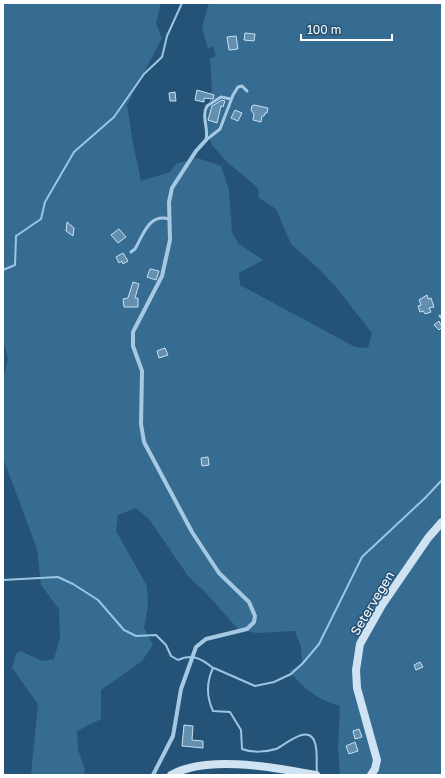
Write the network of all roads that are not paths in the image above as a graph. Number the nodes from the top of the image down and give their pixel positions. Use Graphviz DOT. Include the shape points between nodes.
graph roads {
  1 [pos="247,91"];
  2 [pos="231,98"];
  3 [pos="206,140"];
  4 [pos="169,219"];
  5 [pos="131,252"];
  6 [pos="442,522"];
  7 [pos="374,774"];
  8 [pos="153,775"];
  9 [pos="171,775"];
  10 [pos="316,775"];
  1 -- 2 [label="lane" via="244,86 240,86"];
  2 -- 3 [label="lane" via="220,129"];
  2 -- 3 [label="lane" via="221,97 207,106 204,117 208,131"];
  3 -- 4 [label="street" via="172,188"];
  4 -- 5 [label="lane" via="160,217 153,220 135,250"];
  4 -- 8 [label="street" via="170,240 162,276 138,320 132,338 142,371 142,433 192,532 219,573 249,602 255,616 254,622 247,629 206,639 196,647 181,688 174,736"];
  6 -- 7 [label="main road, Setervegen" via="394,587 360,644 356,670 357,688 376,753"];
  9 -- 10 [label="main road" via="193,767 229,764"];
}
